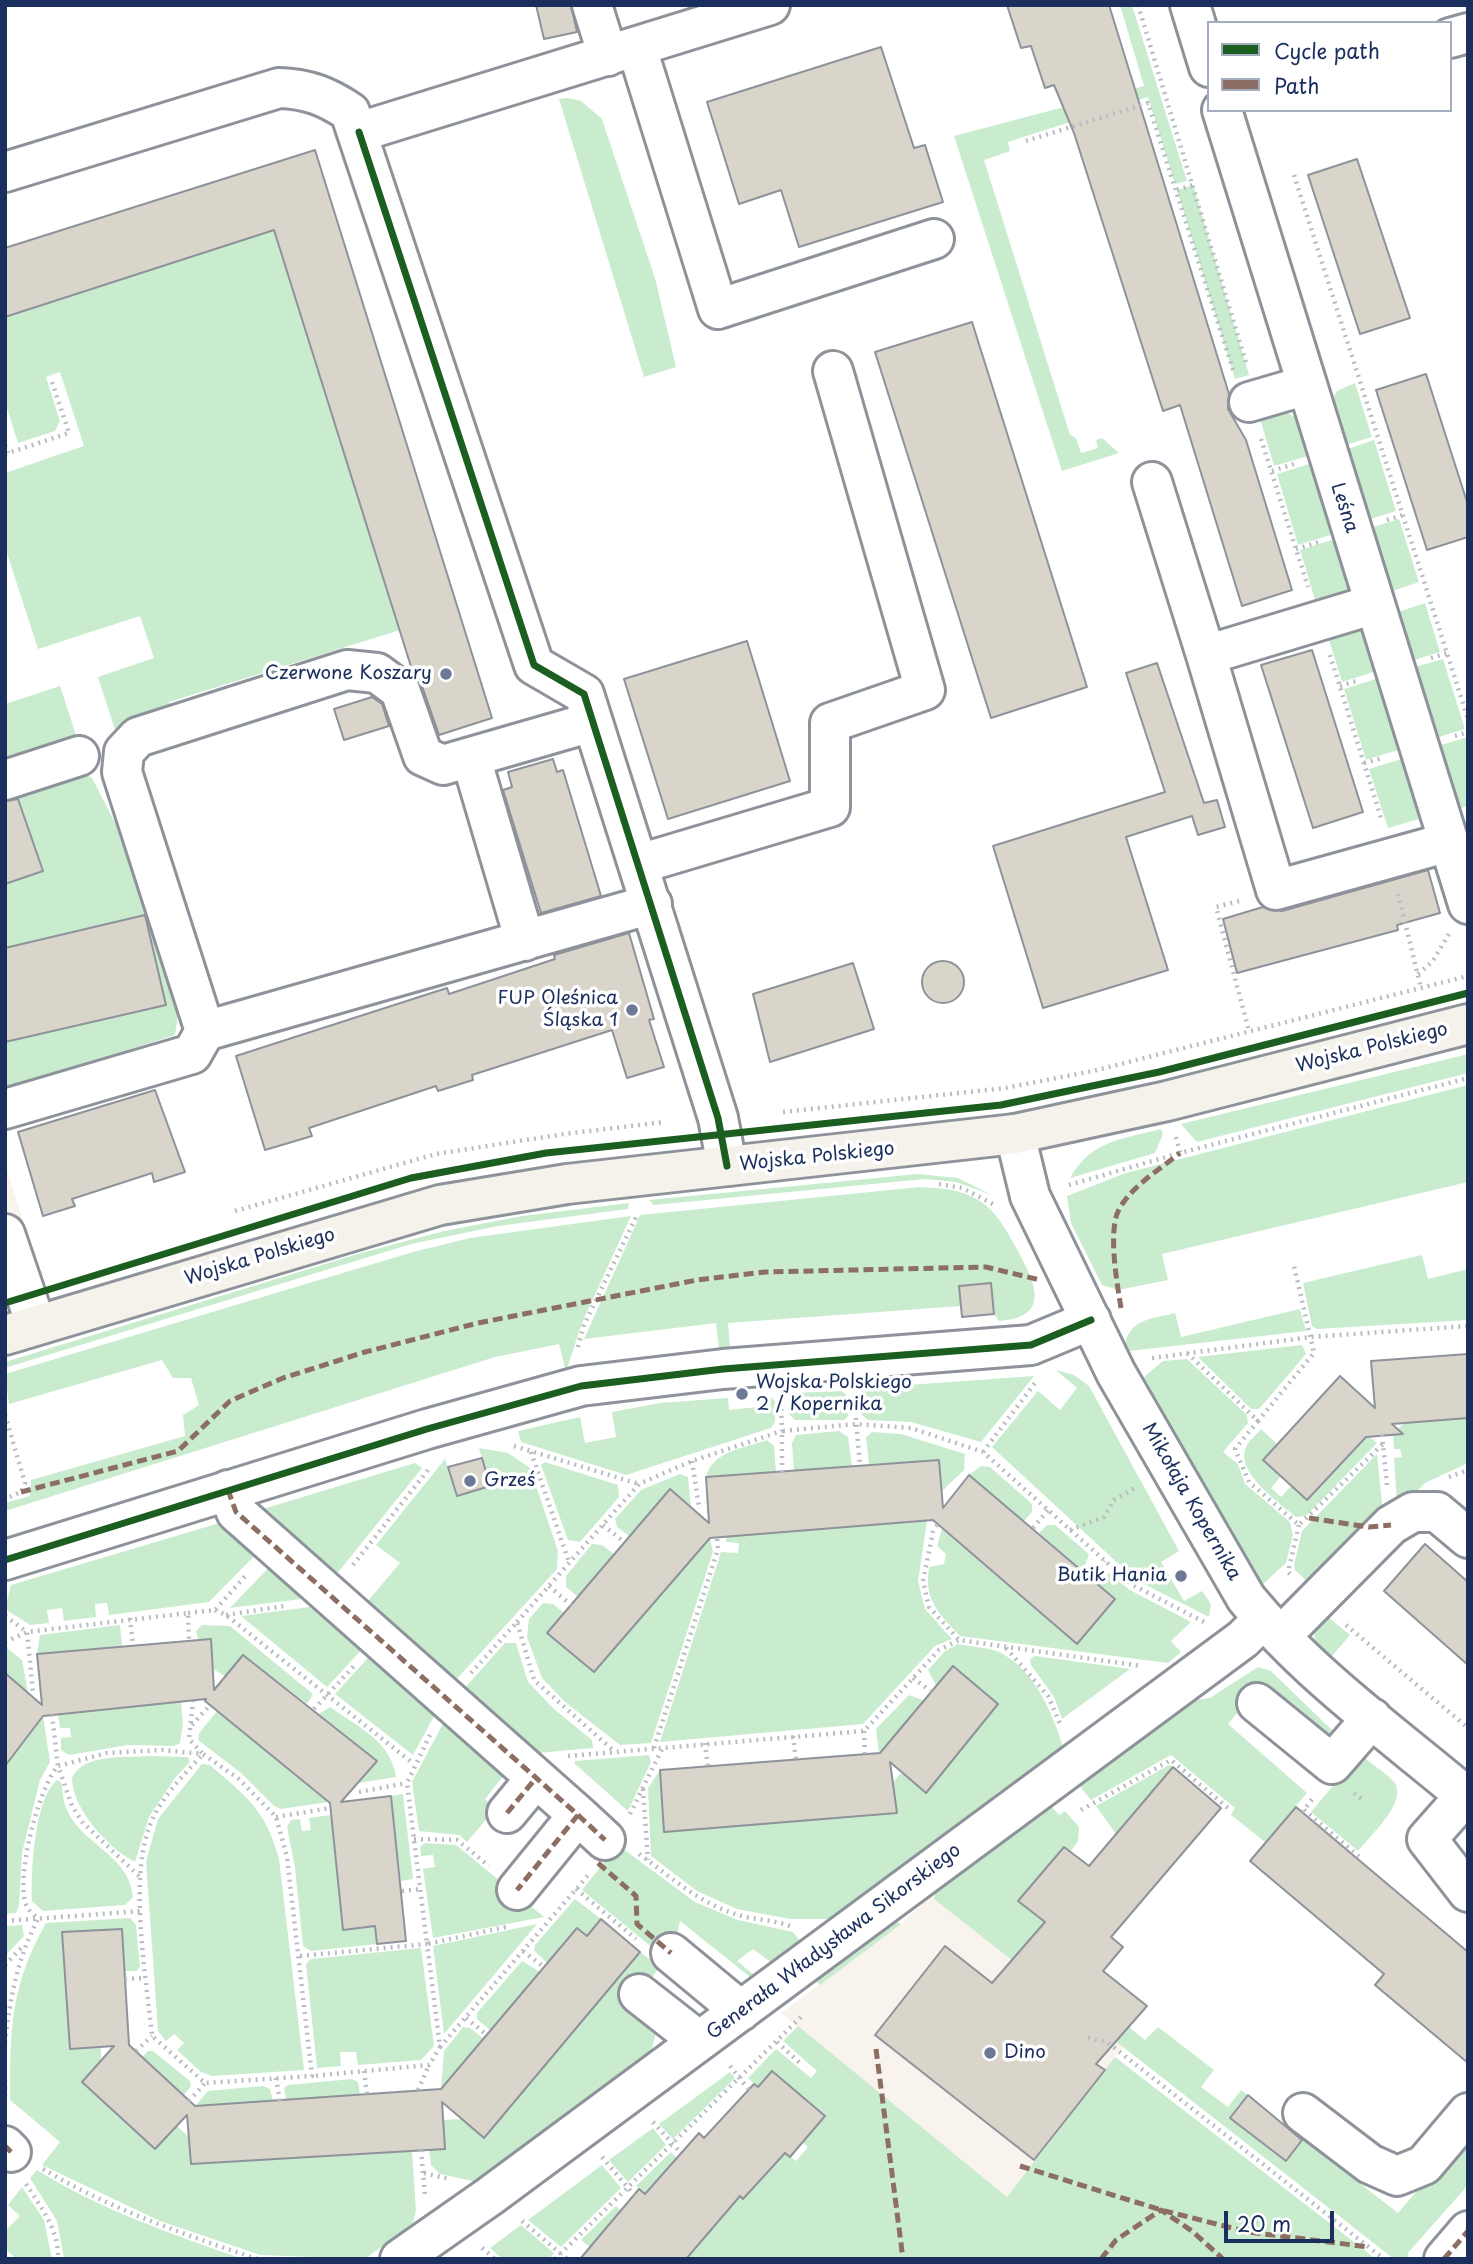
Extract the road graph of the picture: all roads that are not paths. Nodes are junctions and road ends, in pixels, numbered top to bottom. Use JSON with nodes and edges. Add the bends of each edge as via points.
{"nodes":[{"id":1,"x":592,"y":5,"type":"edge"},
{"id":2,"x":770,"y":5,"type":"edge"},
{"id":3,"x":1190,"y":5,"type":"edge"},
{"id":4,"x":622,"y":52,"type":"junction"},
{"id":5,"x":1207,"y":60,"type":"edge"},
{"id":6,"x":1223,"y":112,"type":"edge"},
{"id":7,"x":359,"y":132,"type":"junction"},
{"id":8,"x":5,"y":172,"type":"edge"},
{"id":9,"x":934,"y":239,"type":"dead end"},
{"id":10,"x":833,"y":371,"type":"dead end"},
{"id":11,"x":1307,"y":385,"type":"junction"},
{"id":12,"x":1249,"y":402,"type":"road end"},
{"id":13,"x":1152,"y":482,"type":"dead end"},
{"id":14,"x":1374,"y":604,"type":"junction"},
{"id":15,"x":1206,"y":655,"type":"junction"},
{"id":16,"x":592,"y":722,"type":"junction"},
{"id":17,"x":79,"y":756,"type":"dead end"},
{"id":18,"x":471,"y":758,"type":"junction"},
{"id":19,"x":5,"y":780,"type":"edge"},
{"id":20,"x":1449,"y":842,"type":"junction"},
{"id":21,"x":639,"y":864,"type":"junction"},
{"id":22,"x":652,"y":904,"type":"junction"},
{"id":23,"x":1468,"y":904,"type":"edge"},
{"id":24,"x":525,"y":941,"type":"junction"},
{"id":25,"x":1468,"y":1024,"type":"edge"},
{"id":26,"x":205,"y":1031,"type":"junction"},
{"id":27,"x":5,"y":1109,"type":"edge"},
{"id":28,"x":1015,"y":1135,"type":"junction"},
{"id":29,"x":727,"y":1166,"type":"junction"},
{"id":30,"x":5,"y":1234,"type":"edge"},
{"id":31,"x":1091,"y":1320,"type":"junction"},
{"id":32,"x":21,"y":1330,"type":"edge"},
{"id":33,"x":228,"y":1490,"type":"junction"},
{"id":34,"x":1468,"y":1538,"type":"edge"},
{"id":35,"x":5,"y":1560,"type":"edge"},
{"id":36,"x":1272,"y":1628,"type":"junction"},
{"id":37,"x":1257,"y":1703,"type":"dead end"},
{"id":38,"x":1372,"y":1718,"type":"junction"},
{"id":39,"x":526,"y":1769,"type":"junction"},
{"id":40,"x":1466,"y":1797,"type":"edge"},
{"id":41,"x":507,"y":1813,"type":"dead end"},
{"id":42,"x":1468,"y":1892,"type":"edge"},
{"id":43,"x":516,"y":1908,"type":"road end"},
{"id":44,"x":679,"y":1960,"type":"road end"},
{"id":45,"x":639,"y":1994,"type":"dead end"},
{"id":46,"x":741,"y":2011,"type":"junction"},
{"id":47,"x":712,"y":2050,"type":"junction"},
{"id":48,"x":1303,"y":2113,"type":"dead end"},
{"id":49,"x":1468,"y":2113,"type":"edge"},
{"id":50,"x":1468,"y":2231,"type":"edge"},
{"id":51,"x":400,"y":2259,"type":"edge"},
{"id":52,"x":1444,"y":2259,"type":"edge"}],
"edges":[{"from":1,"to":4,"type":"street"},
{"from":2,"to":4,"type":"street"},
{"from":3,"to":5,"type":"street"},
{"from":4,"to":7,"type":"street"},
{"from":4,"to":9,"type":"street","via":[[718,309]]},
{"from":6,"to":11,"type":"street","name":"Leśna"},
{"from":7,"to":8,"type":"street","via":[[350,112],[330,98],[307,89],[279,88]]},
{"from":7,"to":16,"type":"street","via":[[534,665],[584,694]]},
{"from":10,"to":21,"type":"street","via":[[925,690],[830,723],[831,807]]},
{"from":11,"to":12,"type":"street"},
{"from":11,"to":14,"type":"street","name":"Leśna"},
{"from":13,"to":15,"type":"street"},
{"from":14,"to":15,"type":"street"},
{"from":14,"to":20,"type":"street","name":"Leśna"},
{"from":15,"to":20,"type":"street","via":[[1276,890]]},
{"from":16,"to":18,"type":"street"},
{"from":16,"to":21,"type":"street"},
{"from":17,"to":19,"type":"street"},
{"from":18,"to":24,"type":"street"},
{"from":18,"to":26,"type":"street","via":[[443,765],[423,757],[400,690],[377,673],[347,670],[138,737],[124,752],[122,772]]},
{"from":20,"to":23,"type":"street","name":"Leśna"},
{"from":21,"to":22,"type":"street"},
{"from":22,"to":24,"type":"street"},
{"from":22,"to":29,"type":"street","via":[[718,1118]]},
{"from":24,"to":26,"type":"street"},
{"from":25,"to":28,"type":"main road","name":"Wojska Polskiego"},
{"from":26,"to":27,"type":"street","via":[[192,1054]]},
{"from":28,"to":29,"type":"main road","name":"Wojska Polskiego"},
{"from":28,"to":31,"type":"street","name":"Mikołaja Kopernika","via":[[1030,1196]]},
{"from":29,"to":32,"type":"main road","name":"Wojska Polskiego","via":[[567,1184],[440,1205]]},
{"from":30,"to":32,"type":"street"},
{"from":31,"to":33,"type":"street","via":[[1031,1345],[723,1369],[581,1386]]},
{"from":31,"to":36,"type":"street","name":"Mikołaja Kopernika","via":[[1246,1598]]},
{"from":33,"to":35,"type":"street"},
{"from":33,"to":39,"type":"street","via":[[236,1512]]},
{"from":34,"to":36,"type":"street","name":"Generała Władysława Sikorskiego","via":[[1437,1512],[1413,1513],[1391,1525],[1316,1600]]},
{"from":36,"to":38,"type":"street","name":"Mikołaja Kopernika"},
{"from":36,"to":46,"type":"street","name":"Generała Władysława Sikorskiego","via":[[1242,1639]]},
{"from":37,"to":38,"type":"street","via":[[1332,1764]]},
{"from":38,"to":40,"type":"street","name":"Mikołaja Kopernika"},
{"from":39,"to":41,"type":"street"},
{"from":39,"to":43,"type":"street","via":[[592,1827]]},
{"from":40,"to":42,"type":"street","via":[[1427,1839]]},
{"from":44,"to":46,"type":"street"},
{"from":45,"to":47,"type":"street"},
{"from":46,"to":47,"type":"street","name":"Generała Władysława Sikorskiego"},
{"from":47,"to":51,"type":"street","name":"Generała Władysława Sikorskiego"},
{"from":48,"to":49,"type":"street","via":[[1370,2164],[1397,2176],[1424,2165]]},
{"from":50,"to":52,"type":"street"}]}
